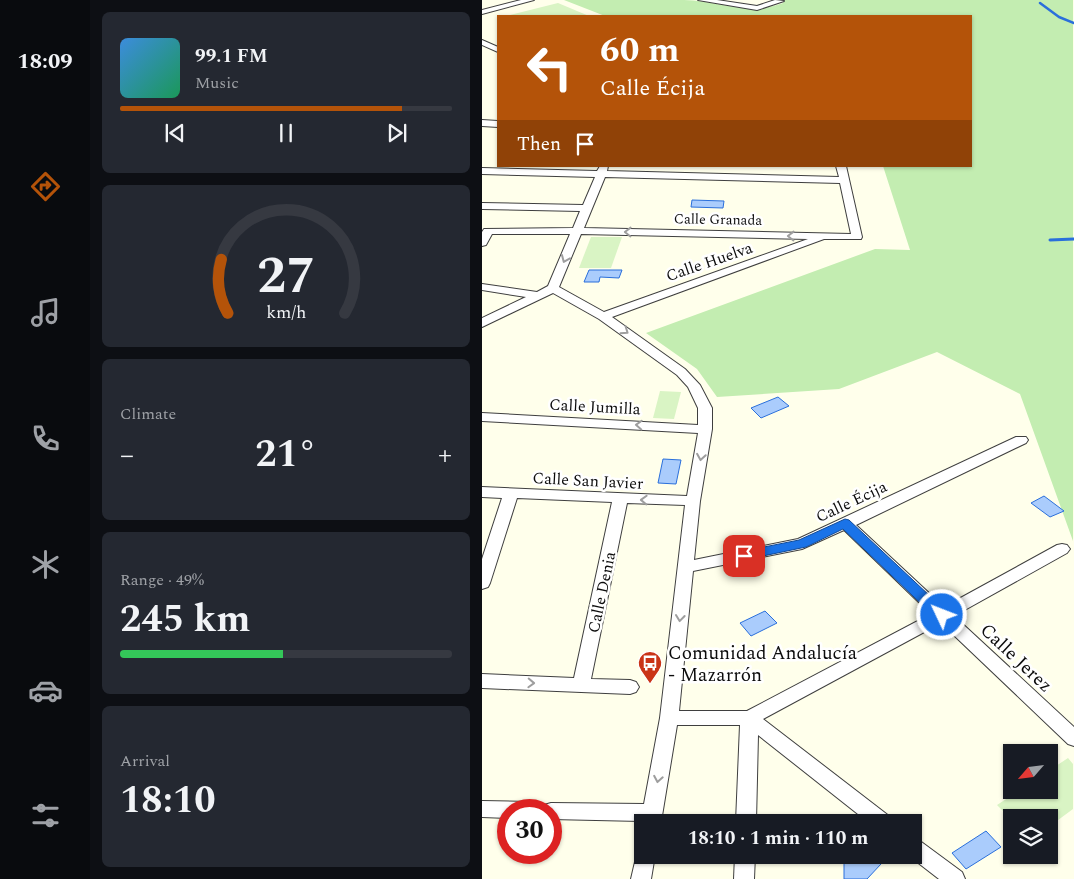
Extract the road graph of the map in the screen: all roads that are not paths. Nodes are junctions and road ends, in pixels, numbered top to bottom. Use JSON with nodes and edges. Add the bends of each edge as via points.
{"nodes":[{"id":1,"x":530,"y":0,"type":"edge"},
{"id":2,"x":702,"y":0,"type":"edge"},
{"id":3,"x":779,"y":0,"type":"edge"},
{"id":4,"x":482,"y":12,"type":"edge"},
{"id":5,"x":482,"y":42,"type":"edge"},
{"id":6,"x":497,"y":50,"type":"edge"},
{"id":7,"x":482,"y":123,"type":"edge"},
{"id":8,"x":497,"y":124,"type":"edge"},
{"id":9,"x":841,"y":167,"type":"edge"},
{"id":10,"x":603,"y":170,"type":"edge"},
{"id":11,"x":482,"y":171,"type":"edge"},
{"id":12,"x":844,"y":180,"type":"junction"},
{"id":13,"x":482,"y":206,"type":"edge"},
{"id":14,"x":587,"y":208,"type":"junction"},
{"id":15,"x":578,"y":231,"type":"junction"},
{"id":16,"x":827,"y":236,"type":"junction"},
{"id":17,"x":482,"y":243,"type":"edge"},
{"id":18,"x":482,"y":287,"type":"edge"},
{"id":19,"x":553,"y":288,"type":"junction"},
{"id":20,"x":537,"y":295,"type":"junction"},
{"id":21,"x":603,"y":316,"type":"junction"},
{"id":22,"x":482,"y":323,"type":"edge"},
{"id":23,"x":482,"y":417,"type":"edge"},
{"id":24,"x":705,"y":429,"type":"junction"},
{"id":25,"x":1021,"y":440,"type":"dead end"},
{"id":26,"x":482,"y":492,"type":"edge"},
{"id":27,"x":511,"y":493,"type":"junction"},
{"id":28,"x":620,"y":499,"type":"junction"},
{"id":29,"x":693,"y":502,"type":"junction"},
{"id":30,"x":845,"y":523,"type":"junction"},
{"id":31,"x":1062,"y":548,"type":"dead end"},
{"id":32,"x":687,"y":567,"type":"junction"},
{"id":33,"x":482,"y":583,"type":"edge"},
{"id":34,"x":942,"y":615,"type":"junction"},
{"id":35,"x":482,"y":681,"type":"edge"},
{"id":36,"x":581,"y":685,"type":"junction"},
{"id":37,"x":630,"y":687,"type":"dead end"},
{"id":38,"x":668,"y":718,"type":"junction"},
{"id":39,"x":749,"y":718,"type":"junction"},
{"id":40,"x":1074,"y":740,"type":"edge"},
{"id":41,"x":482,"y":809,"type":"edge"},
{"id":42,"x":497,"y":809,"type":"edge"},
{"id":43,"x":562,"y":812,"type":"edge"},
{"id":44,"x":653,"y":814,"type":"edge"},
{"id":45,"x":746,"y":814,"type":"edge"},
{"id":46,"x":872,"y":814,"type":"edge"},
{"id":47,"x":634,"y":817,"type":"edge"},
{"id":48,"x":922,"y":854,"type":"edge"},
{"id":49,"x":644,"y":864,"type":"edge"},
{"id":50,"x":745,"y":864,"type":"edge"},
{"id":51,"x":641,"y":879,"type":"edge"},
{"id":52,"x":744,"y":879,"type":"edge"},
{"id":53,"x":955,"y":879,"type":"edge"}],
"edges":[{"from":1,"to":4,"type":"street"},
{"from":2,"to":3,"type":"street","via":[[757,8]]},
{"from":5,"to":6,"type":"street"},
{"from":7,"to":8,"type":"street"},
{"from":9,"to":12,"type":"street"},
{"from":10,"to":11,"type":"street"},
{"from":10,"to":12,"type":"street"},
{"from":10,"to":14,"type":"street"},
{"from":12,"to":16,"type":"street","name":"Calle Granada","via":[[857,236]]},
{"from":13,"to":14,"type":"street"},
{"from":14,"to":15,"type":"street"},
{"from":16,"to":15,"type":"street","name":"Calle Granada","one_way":true},
{"from":15,"to":17,"type":"street","name":"Calle Granada","via":[[488,231]]},
{"from":15,"to":19,"type":"street","one_way":true},
{"from":16,"to":21,"type":"street","name":"Calle Huelva"},
{"from":18,"to":20,"type":"street"},
{"from":19,"to":20,"type":"street"},
{"from":19,"to":21,"type":"street"},
{"from":20,"to":22,"type":"street"},
{"from":21,"to":24,"type":"street","one_way":true,"via":[[681,372],[694,385],[706,408]]},
{"from":24,"to":23,"type":"street","name":"Calle Jumilla","one_way":true},
{"from":24,"to":29,"type":"street","one_way":true},
{"from":25,"to":30,"type":"street","name":"Calle Écija"},
{"from":26,"to":27,"type":"street","name":"Calle San Javier"},
{"from":27,"to":28,"type":"street","name":"Calle San Javier"},
{"from":27,"to":33,"type":"street"},
{"from":29,"to":28,"type":"street","name":"Calle San Javier","one_way":true},
{"from":28,"to":36,"type":"street","name":"Calle Denia"},
{"from":29,"to":32,"type":"street"},
{"from":30,"to":32,"type":"street","name":"Calle Écija","via":[[802,544]]},
{"from":30,"to":34,"type":"street","name":"Calle Jerez"},
{"from":31,"to":34,"type":"street"},
{"from":32,"to":38,"type":"street","one_way":true},
{"from":34,"to":39,"type":"street"},
{"from":34,"to":40,"type":"street","name":"Calle Jerez"},
{"from":35,"to":36,"type":"street","one_way":true},
{"from":36,"to":37,"type":"street"},
{"from":38,"to":39,"type":"street"},
{"from":38,"to":44,"type":"street","one_way":true},
{"from":39,"to":45,"type":"street"},
{"from":39,"to":46,"type":"street"},
{"from":41,"to":42,"type":"street"},
{"from":43,"to":47,"type":"street"},
{"from":48,"to":53,"type":"street"},
{"from":49,"to":51,"type":"street"},
{"from":50,"to":52,"type":"street"}]}
